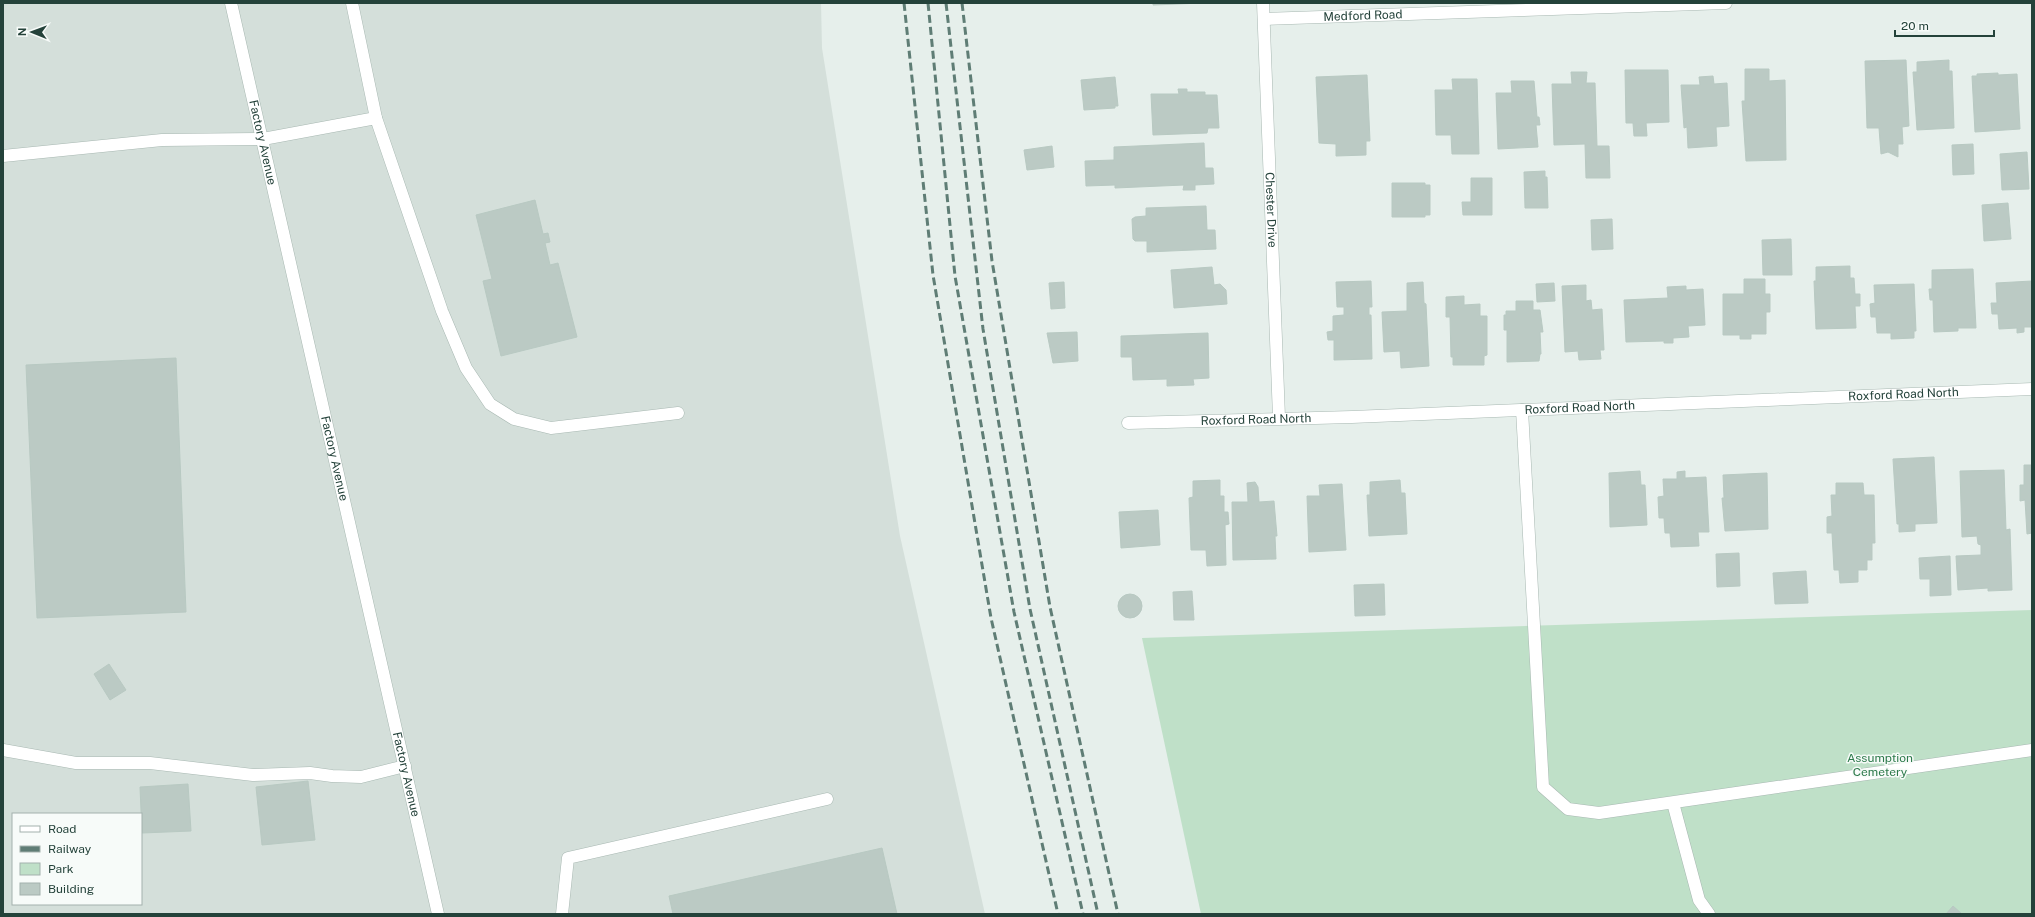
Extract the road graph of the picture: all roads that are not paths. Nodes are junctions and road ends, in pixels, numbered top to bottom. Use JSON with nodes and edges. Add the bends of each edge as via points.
{"nodes":[{"id":1,"x":231,"y":3,"type":"edge"},
{"id":2,"x":352,"y":3,"type":"edge"},
{"id":3,"x":1263,"y":3,"type":"edge"},
{"id":4,"x":1726,"y":3,"type":"edge"},
{"id":5,"x":1264,"y":19,"type":"junction"},
{"id":6,"x":376,"y":118,"type":"junction"},
{"id":7,"x":263,"y":140,"type":"junction"},
{"id":8,"x":3,"y":156,"type":"edge"},
{"id":9,"x":2032,"y":389,"type":"edge"},
{"id":10,"x":1522,"y":410,"type":"junction"},
{"id":11,"x":678,"y":413,"type":"dead end"},
{"id":12,"x":1279,"y":417,"type":"junction"},
{"id":13,"x":1128,"y":423,"type":"dead end"},
{"id":14,"x":3,"y":750,"type":"edge"},
{"id":15,"x":2032,"y":750,"type":"edge"},
{"id":16,"x":405,"y":766,"type":"junction"},
{"id":17,"x":827,"y":799,"type":"dead end"},
{"id":18,"x":1672,"y":803,"type":"junction"},
{"id":19,"x":438,"y":914,"type":"edge"},
{"id":20,"x":562,"y":914,"type":"edge"},
{"id":21,"x":1710,"y":914,"type":"edge"}],
"edges":[{"from":1,"to":7,"type":"street","name":"Factory Avenue"},
{"from":2,"to":6,"type":"street"},
{"from":3,"to":5,"type":"street","name":"Chester Drive"},
{"from":4,"to":5,"type":"street","name":"Medford Road"},
{"from":5,"to":12,"type":"street","name":"Chester Drive"},
{"from":6,"to":7,"type":"street"},
{"from":6,"to":11,"type":"street","via":[[442,311],[466,368],[490,404],[514,419],[551,428]]},
{"from":7,"to":8,"type":"street","via":[[162,140]]},
{"from":7,"to":16,"type":"street","name":"Factory Avenue"},
{"from":9,"to":10,"type":"street","name":"Roxford Road North"},
{"from":10,"to":12,"type":"street","name":"Roxford Road North","via":[[1352,417]]},
{"from":10,"to":18,"type":"street","via":[[1543,787],[1568,809],[1599,813]]},
{"from":12,"to":13,"type":"street","name":"Roxford Road North"},
{"from":14,"to":16,"type":"street","via":[[76,763],[150,763],[253,775],[310,773],[361,777]]},
{"from":15,"to":18,"type":"street"},
{"from":16,"to":19,"type":"street","name":"Factory Avenue"},
{"from":17,"to":20,"type":"street","via":[[568,858]]},
{"from":18,"to":21,"type":"street","via":[[1699,900]]}]}
